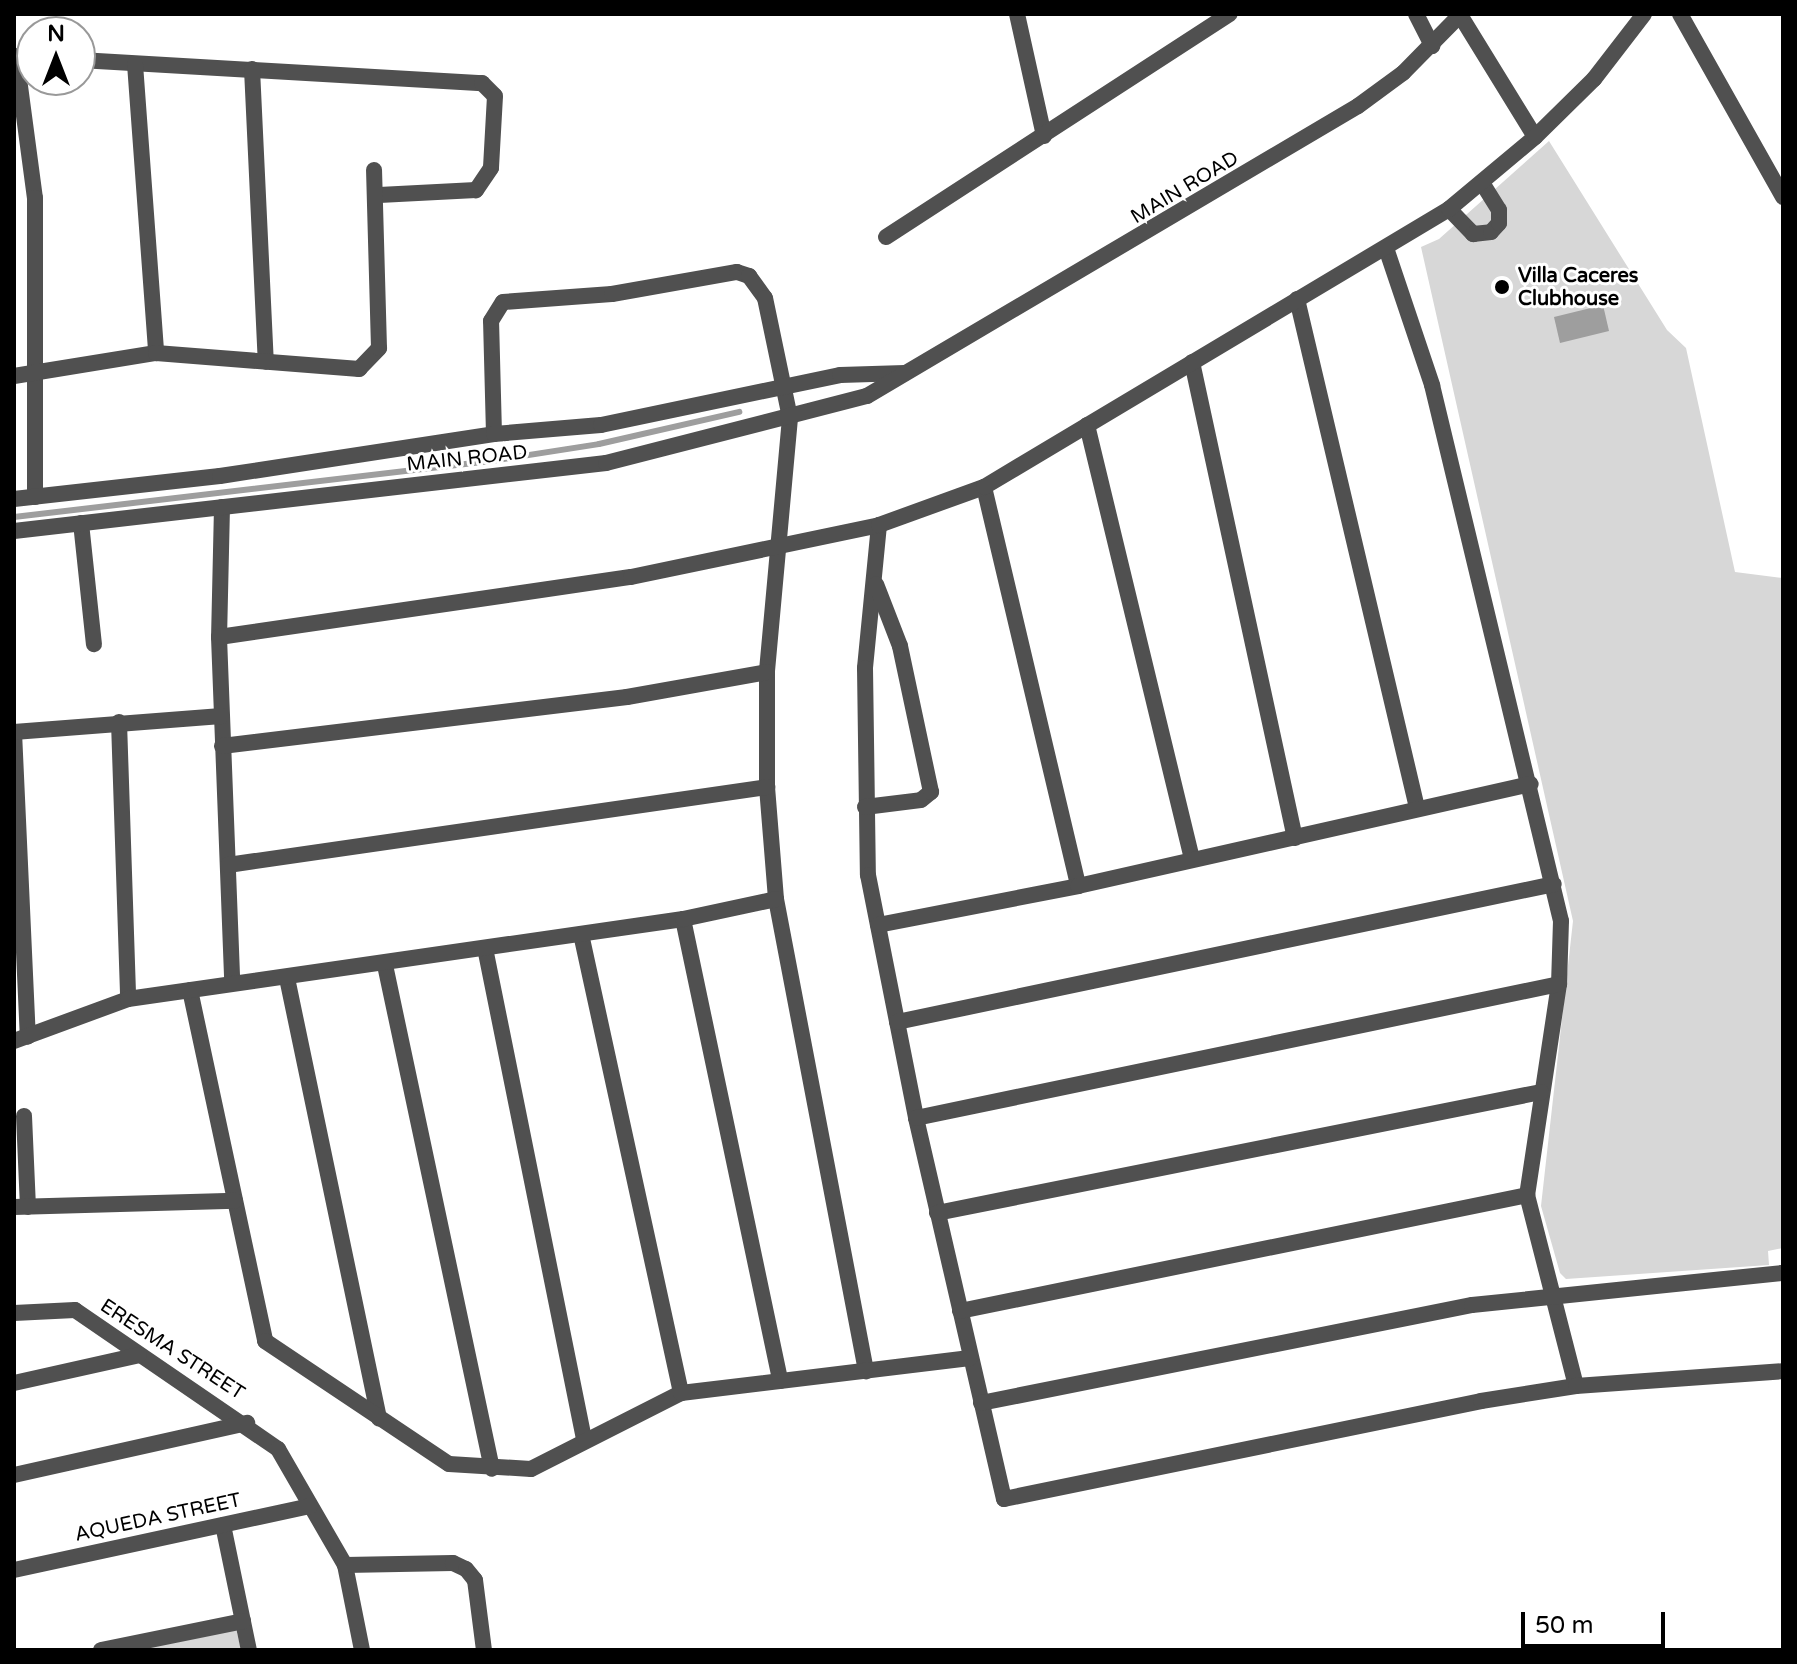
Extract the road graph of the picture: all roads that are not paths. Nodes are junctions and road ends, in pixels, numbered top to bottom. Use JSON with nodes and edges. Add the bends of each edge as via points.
{"nodes":[{"id":1,"x":1017,"y":14,"type":"edge"},
{"id":2,"x":1230,"y":14,"type":"edge"},
{"id":3,"x":1416,"y":14,"type":"edge"},
{"id":4,"x":1644,"y":14,"type":"edge"},
{"id":5,"x":1680,"y":14,"type":"edge"},
{"id":6,"x":1460,"y":15,"type":"edge"},
{"id":7,"x":1432,"y":46,"type":"junction"},
{"id":8,"x":96,"y":61,"type":"edge"},
{"id":9,"x":135,"y":64,"type":"junction"},
{"id":10,"x":252,"y":69,"type":"junction"},
{"id":11,"x":25,"y":96,"type":"edge"},
{"id":12,"x":1044,"y":136,"type":"junction"},
{"id":13,"x":1535,"y":137,"type":"junction"},
{"id":14,"x":374,"y":170,"type":"dead end"},
{"id":15,"x":1482,"y":183,"type":"junction"},
{"id":16,"x":379,"y":195,"type":"junction"},
{"id":17,"x":1783,"y":197,"type":"edge"},
{"id":18,"x":1449,"y":209,"type":"junction"},
{"id":19,"x":886,"y":237,"type":"dead end"},
{"id":20,"x":1386,"y":248,"type":"junction"},
{"id":21,"x":1297,"y":299,"type":"junction"},
{"id":22,"x":156,"y":353,"type":"junction"},
{"id":23,"x":266,"y":362,"type":"junction"},
{"id":24,"x":1192,"y":362,"type":"junction"},
{"id":25,"x":38,"y":373,"type":"junction"},
{"id":26,"x":911,"y":373,"type":"junction"},
{"id":27,"x":14,"y":376,"type":"edge"},
{"id":28,"x":783,"y":386,"type":"junction"},
{"id":29,"x":790,"y":418,"type":"junction"},
{"id":30,"x":1087,"y":425,"type":"junction"},
{"id":31,"x":494,"y":434,"type":"junction"},
{"id":32,"x":984,"y":487,"type":"junction"},
{"id":33,"x":35,"y":497,"type":"junction"},
{"id":34,"x":14,"y":499,"type":"edge"},
{"id":35,"x":222,"y":507,"type":"junction"},
{"id":36,"x":81,"y":523,"type":"junction"},
{"id":37,"x":879,"y":525,"type":"junction"},
{"id":38,"x":14,"y":531,"type":"edge"},
{"id":39,"x":779,"y":547,"type":"junction"},
{"id":40,"x":874,"y":580,"type":"junction"},
{"id":41,"x":219,"y":637,"type":"junction"},
{"id":42,"x":94,"y":644,"type":"dead end"},
{"id":43,"x":767,"y":672,"type":"junction"},
{"id":44,"x":221,"y":716,"type":"junction"},
{"id":45,"x":119,"y":722,"type":"junction"},
{"id":46,"x":14,"y":732,"type":"edge"},
{"id":47,"x":222,"y":746,"type":"junction"},
{"id":48,"x":1531,"y":784,"type":"junction"},
{"id":49,"x":767,"y":787,"type":"junction"},
{"id":50,"x":865,"y":807,"type":"junction"},
{"id":51,"x":1417,"y":808,"type":"junction"},
{"id":52,"x":18,"y":831,"type":"edge"},
{"id":53,"x":1295,"y":838,"type":"junction"},
{"id":54,"x":1192,"y":859,"type":"junction"},
{"id":55,"x":228,"y":865,"type":"junction"},
{"id":56,"x":1554,"y":884,"type":"junction"},
{"id":57,"x":1078,"y":886,"type":"junction"},
{"id":58,"x":776,"y":899,"type":"junction"},
{"id":59,"x":683,"y":919,"type":"junction"},
{"id":60,"x":878,"y":925,"type":"junction"},
{"id":61,"x":19,"y":930,"type":"edge"},
{"id":62,"x":581,"y":934,"type":"junction"},
{"id":63,"x":485,"y":948,"type":"junction"},
{"id":64,"x":385,"y":965,"type":"junction"},
{"id":65,"x":287,"y":978,"type":"junction"},
{"id":66,"x":232,"y":983,"type":"junction"},
{"id":67,"x":1559,"y":984,"type":"junction"},
{"id":68,"x":190,"y":990,"type":"junction"},
{"id":69,"x":128,"y":999,"type":"junction"},
{"id":70,"x":897,"y":1022,"type":"junction"},
{"id":71,"x":21,"y":1039,"type":"edge"},
{"id":72,"x":1541,"y":1092,"type":"junction"},
{"id":73,"x":24,"y":1116,"type":"dead end"},
{"id":74,"x":916,"y":1118,"type":"junction"},
{"id":75,"x":1527,"y":1195,"type":"junction"},
{"id":76,"x":235,"y":1201,"type":"junction"},
{"id":77,"x":21,"y":1207,"type":"edge"},
{"id":78,"x":937,"y":1213,"type":"junction"},
{"id":79,"x":1783,"y":1273,"type":"edge"},
{"id":80,"x":1555,"y":1297,"type":"junction"},
{"id":81,"x":960,"y":1311,"type":"junction"},
{"id":82,"x":14,"y":1313,"type":"edge"},
{"id":83,"x":139,"y":1355,"type":"junction"},
{"id":84,"x":970,"y":1358,"type":"junction"},
{"id":85,"x":866,"y":1371,"type":"junction"},
{"id":86,"x":1783,"y":1371,"type":"edge"},
{"id":87,"x":780,"y":1381,"type":"junction"},
{"id":88,"x":14,"y":1383,"type":"edge"},
{"id":89,"x":1576,"y":1386,"type":"junction"},
{"id":90,"x":681,"y":1393,"type":"junction"},
{"id":91,"x":981,"y":1403,"type":"junction"},
{"id":92,"x":379,"y":1419,"type":"junction"},
{"id":93,"x":247,"y":1423,"type":"junction"},
{"id":94,"x":584,"y":1439,"type":"junction"},
{"id":95,"x":492,"y":1469,"type":"junction"},
{"id":96,"x":14,"y":1475,"type":"edge"},
{"id":97,"x":310,"y":1506,"type":"junction"},
{"id":98,"x":223,"y":1525,"type":"junction"},
{"id":99,"x":345,"y":1565,"type":"junction"},
{"id":100,"x":14,"y":1570,"type":"edge"},
{"id":101,"x":243,"y":1621,"type":"junction"},
{"id":102,"x":101,"y":1650,"type":"edge"},
{"id":103,"x":249,"y":1650,"type":"edge"},
{"id":104,"x":362,"y":1650,"type":"edge"},
{"id":105,"x":484,"y":1650,"type":"edge"}],
"edges":[{"from":1,"to":12,"type":"street"},
{"from":2,"to":12,"type":"street"},
{"from":3,"to":7,"type":"street"},
{"from":4,"to":13,"type":"street","via":[[1594,79]]},
{"from":5,"to":17,"type":"street"},
{"from":6,"to":7,"type":"street","name":"MAIN ROAD"},
{"from":6,"to":13,"type":"street"},
{"from":7,"to":26,"type":"street","name":"MAIN ROAD","via":[[1403,73],[1274,158]]},
{"from":8,"to":9,"type":"street"},
{"from":9,"to":10,"type":"street"},
{"from":9,"to":22,"type":"street"},
{"from":10,"to":16,"type":"street","via":[[482,83],[495,96],[491,168],[476,190]]},
{"from":10,"to":23,"type":"street"},
{"from":11,"to":25,"type":"street","via":[[35,198]]},
{"from":12,"to":19,"type":"street"},
{"from":13,"to":15,"type":"street"},
{"from":14,"to":16,"type":"street"},
{"from":15,"to":18,"type":"street"},
{"from":15,"to":18,"type":"street","via":[[1499,210],[1499,223],[1491,232],[1473,234]]},
{"from":16,"to":23,"type":"street","via":[[379,348],[359,369],[345,371]]},
{"from":18,"to":20,"type":"street"},
{"from":20,"to":21,"type":"street"},
{"from":20,"to":48,"type":"street","via":[[1432,385]]},
{"from":21,"to":24,"type":"street"},
{"from":21,"to":51,"type":"street"},
{"from":22,"to":23,"type":"street"},
{"from":22,"to":25,"type":"street"},
{"from":24,"to":30,"type":"street"},
{"from":24,"to":53,"type":"street"},
{"from":25,"to":27,"type":"street"},
{"from":25,"to":33,"type":"street"},
{"from":26,"to":28,"type":"street","name":"MAIN ROAD","via":[[840,375]]},
{"from":26,"to":29,"type":"street","name":"MAIN ROAD","via":[[867,396]]},
{"from":28,"to":29,"type":"street"},
{"from":28,"to":31,"type":"street","name":"MAIN ROAD","via":[[601,425]]},
{"from":28,"to":31,"type":"street","via":[[765,298],[749,276],[737,272],[612,294],[522,298],[503,302],[491,321]]},
{"from":29,"to":35,"type":"street","name":"MAIN ROAD","via":[[606,463]]},
{"from":29,"to":39,"type":"street"},
{"from":30,"to":32,"type":"street"},
{"from":30,"to":54,"type":"street"},
{"from":31,"to":33,"type":"street","name":"MAIN ROAD","via":[[220,476]]},
{"from":32,"to":37,"type":"street"},
{"from":32,"to":57,"type":"street"},
{"from":33,"to":34,"type":"street","name":"MAIN ROAD"},
{"from":35,"to":36,"type":"street","name":"MAIN ROAD"},
{"from":35,"to":41,"type":"street"},
{"from":36,"to":38,"type":"street","name":"MAIN ROAD"},
{"from":36,"to":42,"type":"street"},
{"from":37,"to":39,"type":"street"},
{"from":37,"to":40,"type":"street"},
{"from":39,"to":41,"type":"street","via":[[631,577]]},
{"from":39,"to":43,"type":"street"},
{"from":40,"to":50,"type":"street","via":[[865,668]]},
{"from":40,"to":50,"type":"street","via":[[900,646],[931,792],[921,800]]},
{"from":41,"to":44,"type":"street"},
{"from":43,"to":47,"type":"street","via":[[627,697]]},
{"from":43,"to":49,"type":"street"},
{"from":44,"to":45,"type":"street"},
{"from":44,"to":47,"type":"street"},
{"from":45,"to":46,"type":"street"},
{"from":45,"to":69,"type":"street"},
{"from":46,"to":52,"type":"street"},
{"from":47,"to":55,"type":"street"},
{"from":48,"to":51,"type":"street"},
{"from":48,"to":56,"type":"street"},
{"from":49,"to":55,"type":"street"},
{"from":49,"to":58,"type":"street"},
{"from":50,"to":60,"type":"street","via":[[868,875]]},
{"from":51,"to":53,"type":"street"},
{"from":52,"to":61,"type":"street"},
{"from":53,"to":54,"type":"street"},
{"from":54,"to":57,"type":"street"},
{"from":55,"to":66,"type":"street"},
{"from":56,"to":67,"type":"street","via":[[1561,921]]},
{"from":56,"to":70,"type":"street"},
{"from":57,"to":60,"type":"street"},
{"from":58,"to":59,"type":"street"},
{"from":58,"to":85,"type":"street"},
{"from":59,"to":62,"type":"street"},
{"from":59,"to":87,"type":"street"},
{"from":60,"to":70,"type":"street"},
{"from":61,"to":71,"type":"street"},
{"from":62,"to":63,"type":"street"},
{"from":62,"to":90,"type":"street"},
{"from":63,"to":64,"type":"street"},
{"from":63,"to":94,"type":"street"},
{"from":64,"to":65,"type":"street"},
{"from":64,"to":95,"type":"street"},
{"from":65,"to":66,"type":"street"},
{"from":65,"to":92,"type":"street"},
{"from":66,"to":68,"type":"street"},
{"from":67,"to":72,"type":"street"},
{"from":67,"to":74,"type":"street"},
{"from":68,"to":69,"type":"street"},
{"from":68,"to":76,"type":"street"},
{"from":69,"to":71,"type":"street"},
{"from":70,"to":74,"type":"street"},
{"from":72,"to":75,"type":"street"},
{"from":72,"to":78,"type":"street"},
{"from":73,"to":77,"type":"street"},
{"from":74,"to":78,"type":"street"},
{"from":75,"to":80,"type":"street"},
{"from":75,"to":81,"type":"street"},
{"from":76,"to":77,"type":"street"},
{"from":76,"to":92,"type":"street","via":[[265,1341]]},
{"from":78,"to":81,"type":"street"},
{"from":79,"to":80,"type":"street"},
{"from":80,"to":89,"type":"street"},
{"from":80,"to":91,"type":"street","via":[[1472,1305]]},
{"from":81,"to":84,"type":"street"},
{"from":82,"to":83,"type":"street","name":"ERESMA STREET","via":[[75,1310]]},
{"from":83,"to":88,"type":"street"},
{"from":83,"to":93,"type":"street","name":"ERESMA STREET"},
{"from":84,"to":85,"type":"street"},
{"from":84,"to":91,"type":"street"},
{"from":85,"to":87,"type":"street"},
{"from":86,"to":89,"type":"street"},
{"from":87,"to":90,"type":"street"},
{"from":89,"to":91,"type":"street","via":[[1004,1499]]},
{"from":90,"to":94,"type":"street"},
{"from":92,"to":95,"type":"street","via":[[449,1464]]},
{"from":93,"to":96,"type":"street"},
{"from":93,"to":97,"type":"street","name":"ERESMA STREET","via":[[278,1449]]},
{"from":94,"to":95,"type":"street","via":[[531,1469]]},
{"from":97,"to":98,"type":"street","name":"AQUEDA STREET"},
{"from":97,"to":99,"type":"street","name":"ERESMA STREET"},
{"from":98,"to":100,"type":"street","name":"AQUEDA STREET"},
{"from":98,"to":101,"type":"street"},
{"from":99,"to":104,"type":"street","name":"ERESMA STREET"},
{"from":99,"to":105,"type":"street","via":[[453,1563],[466,1569],[475,1580]]},
{"from":101,"to":102,"type":"street"},
{"from":101,"to":103,"type":"street"}]}
